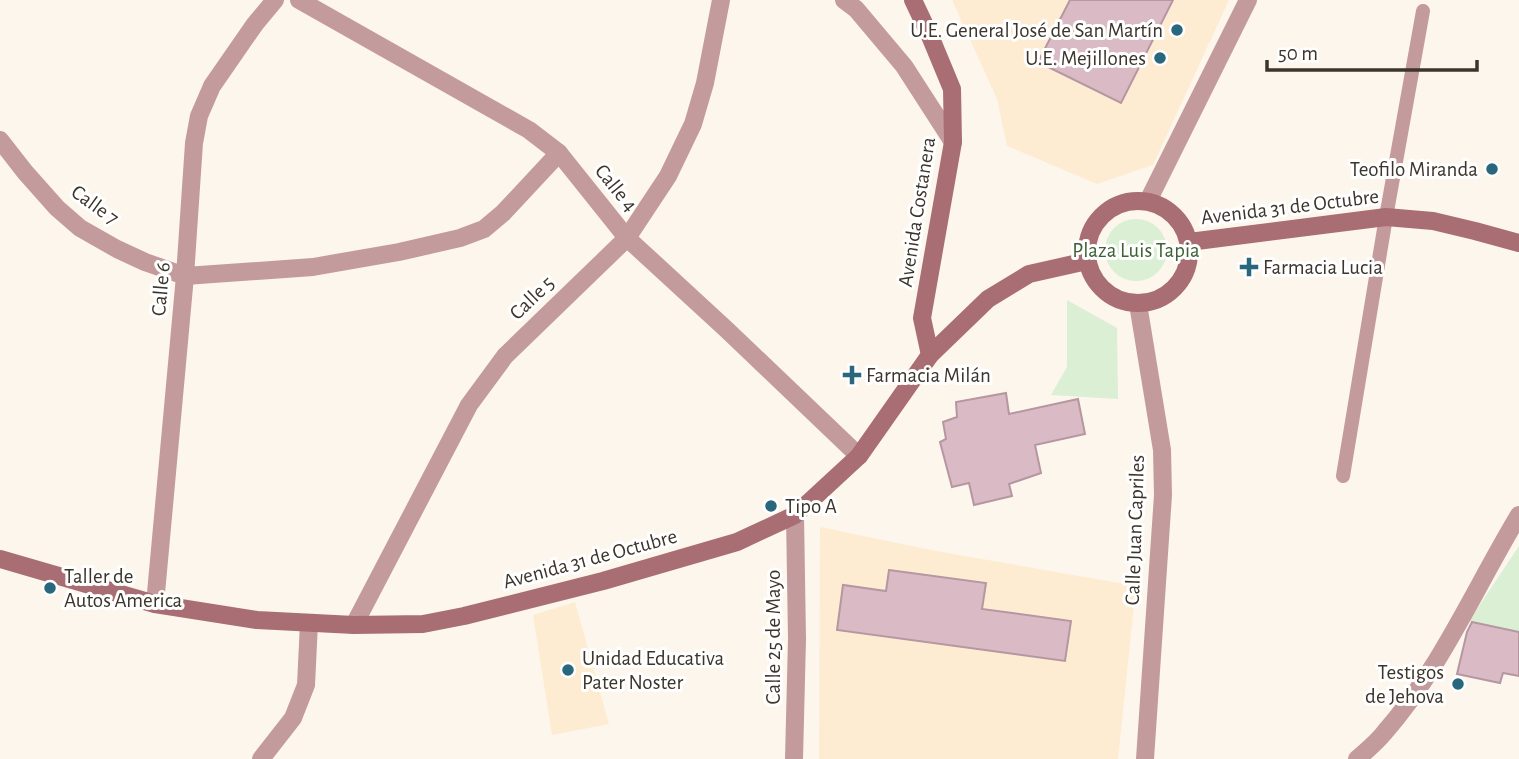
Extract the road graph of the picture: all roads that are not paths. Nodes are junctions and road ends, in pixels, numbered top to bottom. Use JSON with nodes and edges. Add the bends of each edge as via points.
{"nodes":[{"id":1,"x":275,"y":0,"type":"edge"},
{"id":2,"x":299,"y":0,"type":"edge"},
{"id":3,"x":721,"y":0,"type":"edge"},
{"id":4,"x":844,"y":0,"type":"edge"},
{"id":5,"x":913,"y":0,"type":"edge"},
{"id":6,"x":1248,"y":0,"type":"edge"},
{"id":7,"x":1423,"y":11,"type":"dead end"},
{"id":8,"x":0,"y":140,"type":"edge"},
{"id":9,"x":953,"y":142,"type":"junction"},
{"id":10,"x":559,"y":153,"type":"junction"},
{"id":11,"x":1148,"y":201,"type":"junction"},
{"id":12,"x":1386,"y":217,"type":"junction"},
{"id":13,"x":627,"y":239,"type":"junction"},
{"id":14,"x":1189,"y":242,"type":"junction"},
{"id":15,"x":1519,"y":243,"type":"edge"},
{"id":16,"x":1087,"y":261,"type":"junction"},
{"id":17,"x":185,"y":276,"type":"junction"},
{"id":18,"x":1138,"y":304,"type":"junction"},
{"id":19,"x":930,"y":355,"type":"junction"},
{"id":20,"x":859,"y":456,"type":"junction"},
{"id":21,"x":1343,"y":476,"type":"dead end"},
{"id":22,"x":1519,"y":514,"type":"edge"},
{"id":23,"x":795,"y":515,"type":"junction"},
{"id":24,"x":0,"y":559,"type":"edge"},
{"id":25,"x":155,"y":604,"type":"junction"},
{"id":26,"x":309,"y":623,"type":"junction"},
{"id":27,"x":354,"y":625,"type":"junction"},
{"id":28,"x":261,"y":759,"type":"edge"},
{"id":29,"x":794,"y":759,"type":"edge"},
{"id":30,"x":1145,"y":759,"type":"edge"},
{"id":31,"x":1357,"y":759,"type":"edge"}],
"edges":[{"from":1,"to":17,"type":"street","name":"Calle 6","via":[[212,86],[200,116]]},
{"from":2,"to":10,"type":"street","name":"Calle 4","via":[[529,130]]},
{"from":3,"to":13,"type":"street","name":"Calle 5","via":[[692,124],[668,176]]},
{"from":4,"to":9,"type":"street","via":[[904,66]]},
{"from":5,"to":9,"type":"main road","name":"Avenida Costanera","via":[[952,89]]},
{"from":6,"to":11,"type":"street"},
{"from":7,"to":12,"type":"lane"},
{"from":8,"to":17,"type":"street","name":"Calle 7","via":[[80,228],[145,262]]},
{"from":9,"to":19,"type":"main road","name":"Avenida Costanera","via":[[922,318]]},
{"from":10,"to":13,"type":"street","name":"Calle 4"},
{"from":10,"to":17,"type":"street","via":[[503,213],[484,229],[460,239],[313,267]]},
{"from":11,"to":14,"type":"main road","name":"Avenida 31 de Octubre","via":[[1167,208],[1182,223]]},
{"from":11,"to":16,"type":"main road","via":[[1128,201],[1109,209],[1095,223],[1087,241]]},
{"from":12,"to":14,"type":"main road","name":"Avenida 31 de Octubre"},
{"from":12,"to":15,"type":"main road","name":"Avenida 31 de Octubre","via":[[1433,221]]},
{"from":12,"to":21,"type":"lane"},
{"from":13,"to":20,"type":"street","name":"Calle 4"},
{"from":13,"to":27,"type":"street","name":"Calle 5","via":[[505,356],[469,404]]},
{"from":14,"to":18,"type":"main road","name":"Avenida 31 de Octubre","via":[[1189,260],[1172,291],[1156,301]]},
{"from":16,"to":18,"type":"main road","via":[[1105,292]]},
{"from":16,"to":19,"type":"main road","name":"Avenida 31 de Octubre","via":[[1029,274],[988,299]]},
{"from":17,"to":25,"type":"street","name":"Calle 6"},
{"from":18,"to":30,"type":"street","name":"Calle Juan Capriles","via":[[1162,450],[1163,495]]},
{"from":19,"to":20,"type":"main road","name":"Avenida 31 de Octubre"},
{"from":20,"to":23,"type":"main road","name":"Avenida 31 de Octubre"},
{"from":22,"to":31,"type":"street","via":[[1417,693]]},
{"from":23,"to":27,"type":"main road","name":"Avenida 31 de Octubre","via":[[737,542],[464,616],[423,624]]},
{"from":23,"to":29,"type":"street","name":"Calle 25 de Mayo"},
{"from":24,"to":25,"type":"main road","name":"Avenida 31 de Octubre"},
{"from":25,"to":26,"type":"main road","name":"Avenida 31 de Octubre"},
{"from":26,"to":27,"type":"main road","name":"Avenida 31 de Octubre"},
{"from":26,"to":28,"type":"street","via":[[306,685],[293,718]]}]}
